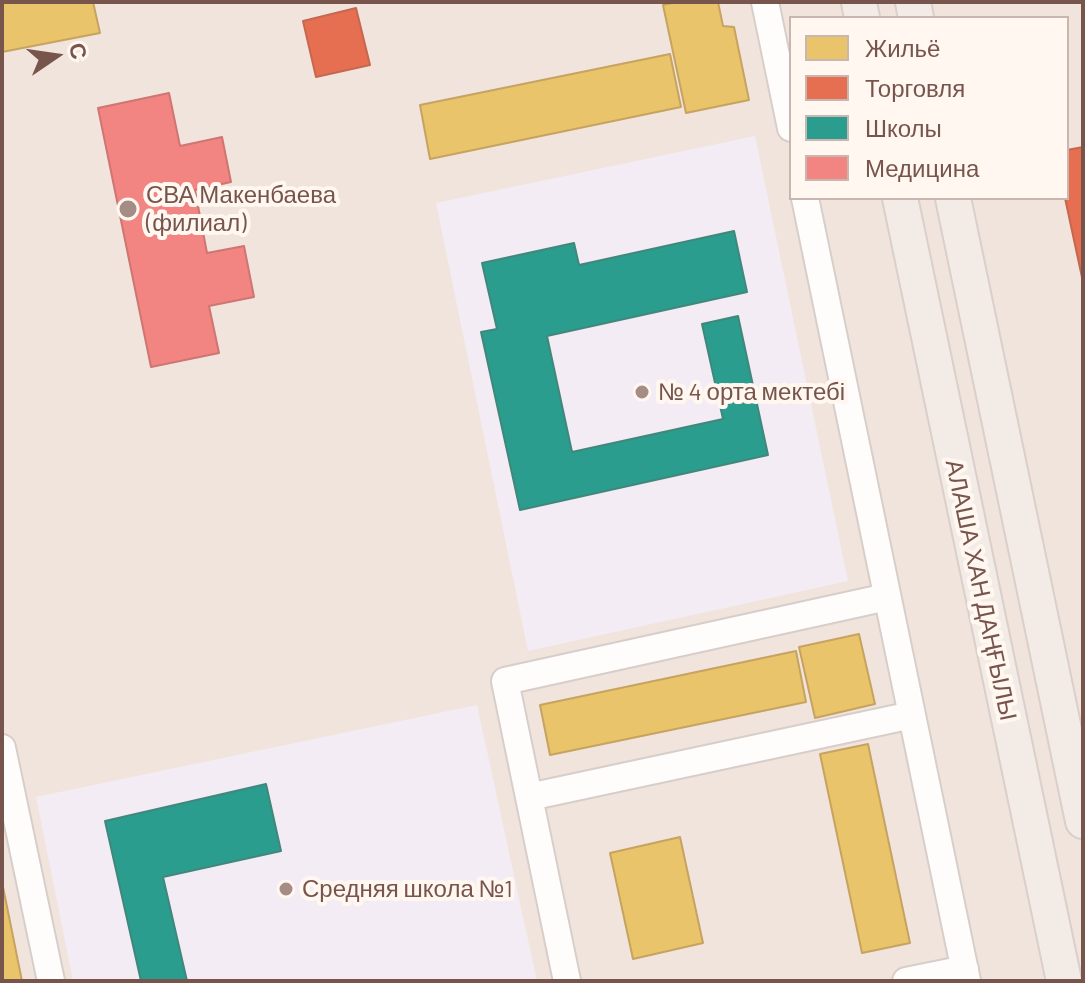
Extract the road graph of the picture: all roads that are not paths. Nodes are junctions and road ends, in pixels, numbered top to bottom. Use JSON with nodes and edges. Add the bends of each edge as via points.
{"nodes":[{"id":1,"x":765,"y":2,"type":"edge"},
{"id":2,"x":789,"y":118,"type":"edge"},
{"id":3,"x":805,"y":200,"type":"edge"},
{"id":4,"x":900,"y":200,"type":"edge"},
{"id":5,"x":953,"y":200,"type":"edge"},
{"id":6,"x":887,"y":597,"type":"junction"},
{"id":7,"x":912,"y":715,"type":"junction"},
{"id":8,"x":2,"y":748,"type":"edge"},
{"id":9,"x":529,"y":797,"type":"junction"},
{"id":10,"x":1083,"y":821,"type":"edge"},
{"id":11,"x":966,"y":975,"type":"edge"},
{"id":12,"x":51,"y":981,"type":"edge"},
{"id":13,"x":567,"y":981,"type":"edge"},
{"id":14,"x":906,"y":981,"type":"edge"},
{"id":15,"x":1064,"y":981,"type":"edge"}],
"edges":[{"from":1,"to":2,"type":"street"},
{"from":3,"to":6,"type":"street"},
{"from":4,"to":15,"type":"main road","name":"АЛАША ХАН ДАҢҒЫЛЫ"},
{"from":5,"to":10,"type":"main road"},
{"from":6,"to":7,"type":"street"},
{"from":6,"to":9,"type":"street","via":[[505,681]]},
{"from":7,"to":9,"type":"street"},
{"from":7,"to":11,"type":"street"},
{"from":8,"to":12,"type":"street"},
{"from":9,"to":13,"type":"street"},
{"from":11,"to":14,"type":"street"}]}
